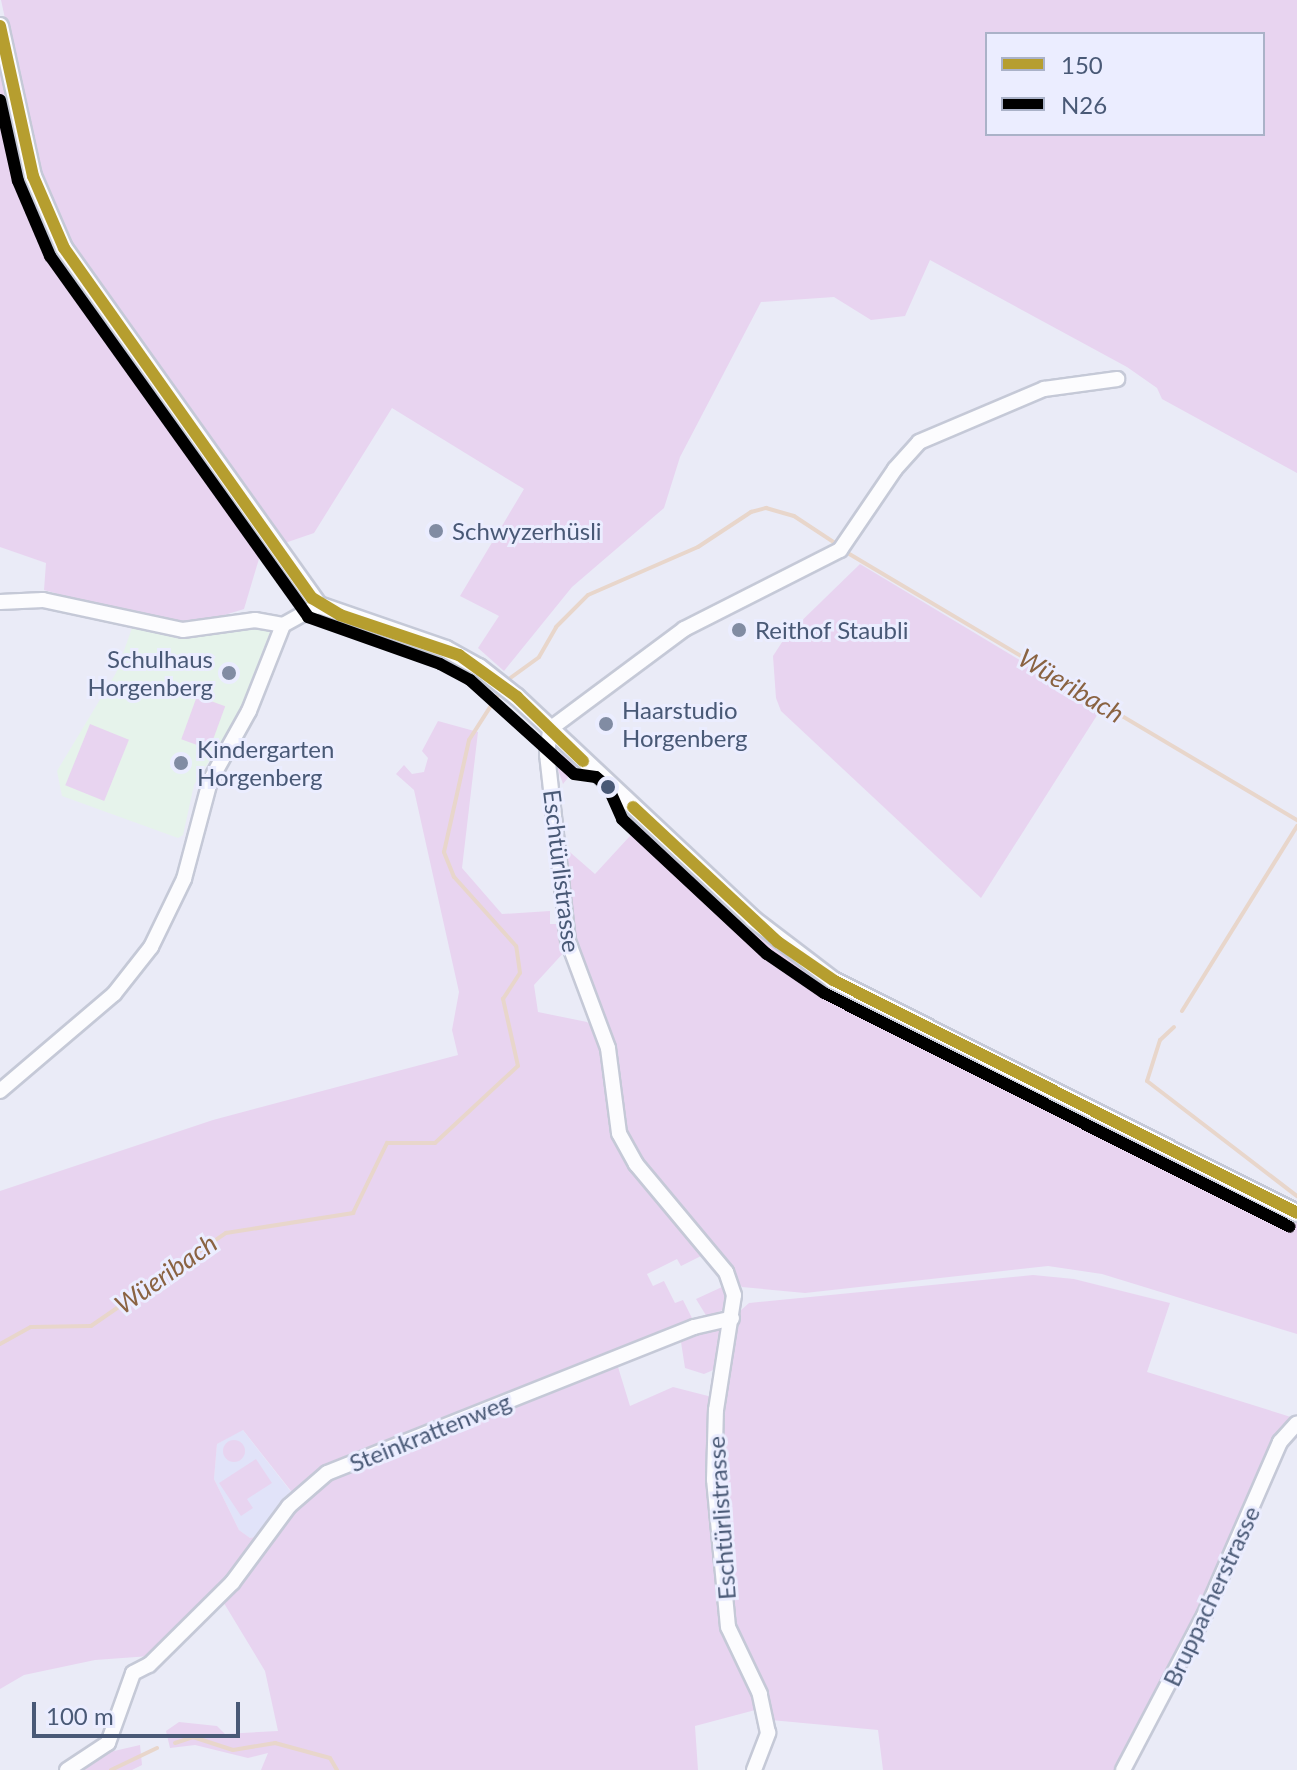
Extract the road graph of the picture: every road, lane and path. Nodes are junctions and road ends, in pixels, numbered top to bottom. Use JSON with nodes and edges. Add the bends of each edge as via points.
{"nodes":[{"id":1,"x":0,"y":26,"type":"edge"},
{"id":2,"x":1117,"y":379,"type":"dead end"},
{"id":3,"x":0,"y":602,"type":"edge"},
{"id":4,"x":319,"y":605,"type":"junction"},
{"id":5,"x":283,"y":625,"type":"junction"},
{"id":6,"x":550,"y":729,"type":"junction"},
{"id":7,"x":0,"y":1091,"type":"edge"},
{"id":8,"x":1297,"y":1213,"type":"edge"},
{"id":9,"x":732,"y":1318,"type":"junction"},
{"id":10,"x":1297,"y":1423,"type":"edge"},
{"id":11,"x":67,"y":1770,"type":"edge"},
{"id":12,"x":754,"y":1770,"type":"edge"},
{"id":13,"x":1123,"y":1770,"type":"edge"}],
"edges":[{"from":1,"to":4,"type":"street","via":[[33,176],[64,248]]},
{"from":2,"to":6,"type":"street","via":[[1044,389],[919,442],[840,550],[684,629]]},
{"from":3,"to":5,"type":"street","via":[[43,600],[183,630],[255,620]]},
{"from":4,"to":5,"type":"street"},
{"from":4,"to":6,"type":"street","via":[[459,655],[517,697]]},
{"from":5,"to":7,"type":"street","via":[[249,711],[210,781],[184,879],[151,947],[114,994]]},
{"from":6,"to":8,"type":"street","via":[[726,895],[808,964]]},
{"from":6,"to":9,"type":"street","name":"Eschtürlistrasse","via":[[547,755],[568,941],[608,1048],[619,1133],[636,1164],[726,1272],[734,1295]]},
{"from":9,"to":11,"type":"street","name":"Steinkrattenweg","via":[[681,1331],[327,1473],[289,1506],[232,1583],[149,1665],[133,1673],[108,1743]]},
{"from":9,"to":12,"type":"street","name":"Eschtürlistrasse","via":[[716,1410],[714,1480],[728,1627],[760,1694],[768,1733]]},
{"from":10,"to":13,"type":"street","name":"Bruppacherstrasse","via":[[1280,1442],[1204,1616]]}]}
